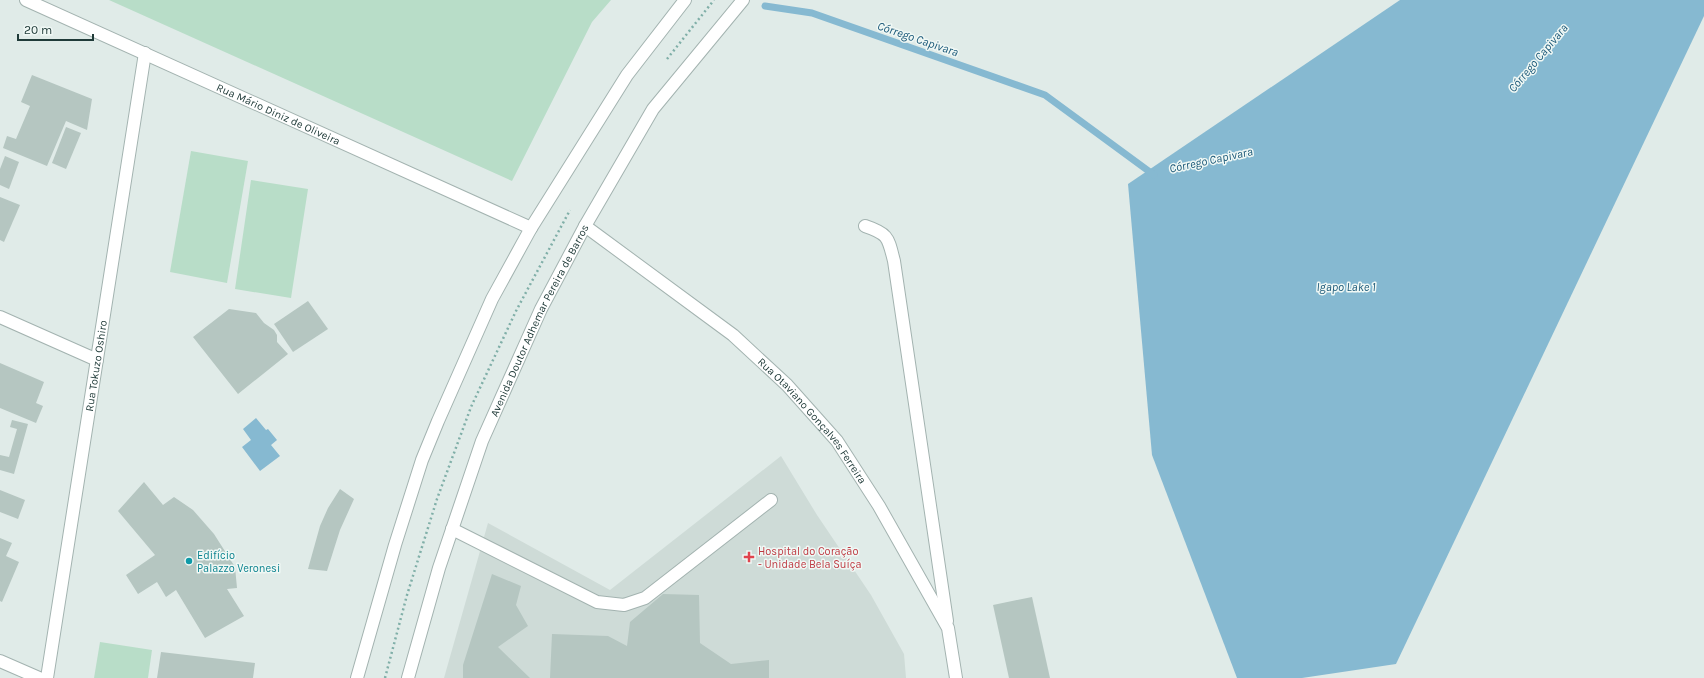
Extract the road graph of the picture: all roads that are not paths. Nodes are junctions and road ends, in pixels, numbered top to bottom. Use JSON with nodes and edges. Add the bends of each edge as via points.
{"nodes":[{"id":1,"x":26,"y":0,"type":"edge"},
{"id":2,"x":685,"y":0,"type":"edge"},
{"id":3,"x":742,"y":0,"type":"edge"},
{"id":4,"x":145,"y":53,"type":"junction"},
{"id":5,"x":585,"y":226,"type":"junction"},
{"id":6,"x":865,"y":226,"type":"dead end"},
{"id":7,"x":531,"y":228,"type":"junction"},
{"id":8,"x":0,"y":317,"type":"edge"},
{"id":9,"x":97,"y":360,"type":"junction"},
{"id":10,"x":771,"y":500,"type":"dead end"},
{"id":11,"x":452,"y":529,"type":"junction"},
{"id":12,"x":948,"y":628,"type":"junction"},
{"id":13,"x":0,"y":661,"type":"edge"},
{"id":14,"x":39,"y":678,"type":"edge"},
{"id":15,"x":47,"y":678,"type":"edge"},
{"id":16,"x":357,"y":678,"type":"edge"},
{"id":17,"x":408,"y":678,"type":"edge"},
{"id":18,"x":956,"y":678,"type":"edge"}],
"edges":[{"from":1,"to":4,"type":"street","name":"Rua Mário Diniz de Oliveira"},
{"from":2,"to":7,"type":"street","via":[[627,75]]},
{"from":3,"to":5,"type":"street","name":"Avenida Doutor Adhemar Pereira de Barros","via":[[653,109]]},
{"from":4,"to":7,"type":"street","name":"Rua Mário Diniz de Oliveira"},
{"from":4,"to":9,"type":"street","name":"Rua Tokuzo Oshiro"},
{"from":5,"to":11,"type":"street","name":"Avenida Doutor Adhemar Pereira de Barros","via":[[541,309],[488,427]]},
{"from":5,"to":12,"type":"street","name":"Rua Otaviano Gonçalves Ferreira","via":[[733,336],[786,385],[837,441],[880,506]]},
{"from":6,"to":12,"type":"street","via":[[880,231],[888,239],[894,261]]},
{"from":7,"to":16,"type":"street","via":[[492,299],[422,460]]},
{"from":8,"to":9,"type":"street"},
{"from":9,"to":15,"type":"street","name":"Rua Tokuzo Oshiro"},
{"from":10,"to":11,"type":"street","via":[[645,598],[624,605],[597,602]]},
{"from":11,"to":17,"type":"street","name":"Avenida Doutor Adhemar Pereira de Barros"},
{"from":12,"to":18,"type":"street","name":"Rua Otaviano Gonçalves Ferreira"},
{"from":13,"to":14,"type":"street"}]}
